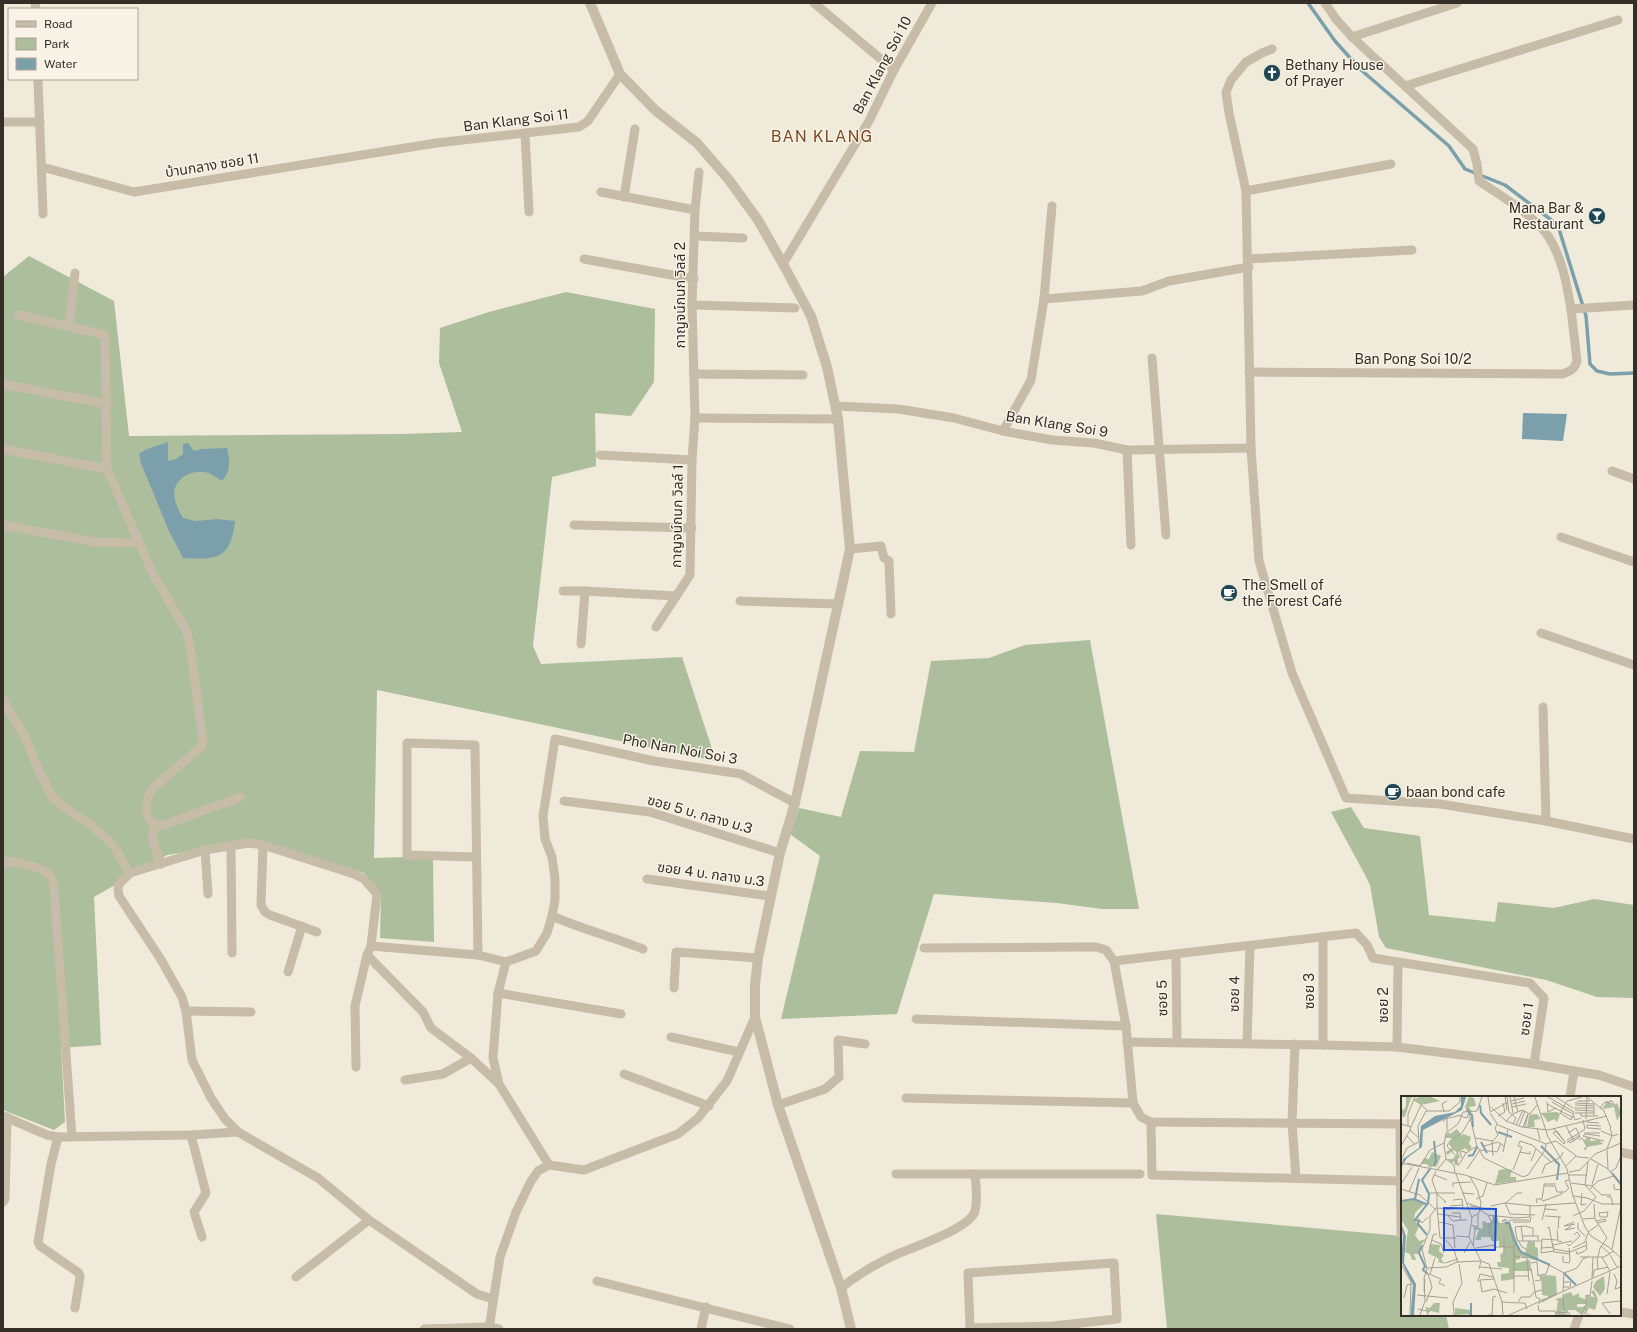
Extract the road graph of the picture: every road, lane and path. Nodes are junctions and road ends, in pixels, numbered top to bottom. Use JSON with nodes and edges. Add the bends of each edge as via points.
{"nodes":[{"id":1,"x":590,"y":3,"type":"edge"},
{"id":2,"x":814,"y":3,"type":"edge"},
{"id":3,"x":931,"y":3,"type":"edge"},
{"id":4,"x":1326,"y":3,"type":"edge"},
{"id":5,"x":1457,"y":3,"type":"edge"},
{"id":6,"x":1618,"y":20,"type":"dead end"},
{"id":7,"x":1352,"y":37,"type":"junction"},
{"id":8,"x":1272,"y":49,"type":"dead end"},
{"id":9,"x":894,"y":70,"type":"junction"},
{"id":10,"x":620,"y":74,"type":"junction"},
{"id":11,"x":38,"y":80,"type":"edge"},
{"id":12,"x":1405,"y":86,"type":"junction"},
{"id":13,"x":3,"y":122,"type":"edge"},
{"id":14,"x":40,"y":122,"type":"junction"},
{"id":15,"x":635,"y":129,"type":"dead end"},
{"id":16,"x":526,"y":133,"type":"junction"},
{"id":17,"x":1391,"y":164,"type":"dead end"},
{"id":18,"x":42,"y":167,"type":"junction"},
{"id":19,"x":698,"y":172,"type":"dead end"},
{"id":20,"x":601,"y":192,"type":"dead end"},
{"id":21,"x":1246,"y":192,"type":"junction"},
{"id":22,"x":624,"y":197,"type":"junction"},
{"id":23,"x":1052,"y":206,"type":"dead end"},
{"id":24,"x":695,"y":210,"type":"junction"},
{"id":25,"x":529,"y":212,"type":"dead end"},
{"id":26,"x":44,"y":214,"type":"dead end"},
{"id":27,"x":695,"y":236,"type":"junction"},
{"id":28,"x":743,"y":238,"type":"dead end"},
{"id":29,"x":1412,"y":250,"type":"dead end"},
{"id":30,"x":584,"y":259,"type":"dead end"},
{"id":31,"x":1248,"y":263,"type":"junction"},
{"id":32,"x":784,"y":264,"type":"junction"},
{"id":33,"x":75,"y":273,"type":"dead end"},
{"id":34,"x":694,"y":279,"type":"junction"},
{"id":35,"x":1044,"y":299,"type":"junction"},
{"id":36,"x":692,"y":305,"type":"junction"},
{"id":37,"x":1634,"y":305,"type":"edge"},
{"id":38,"x":795,"y":308,"type":"dead end"},
{"id":39,"x":1574,"y":309,"type":"junction"},
{"id":40,"x":19,"y":316,"type":"dead end"},
{"id":41,"x":69,"y":327,"type":"junction"},
{"id":42,"x":1152,"y":358,"type":"dead end"},
{"id":43,"x":1249,"y":372,"type":"junction"},
{"id":44,"x":694,"y":374,"type":"junction"},
{"id":45,"x":802,"y":376,"type":"dead end"},
{"id":46,"x":3,"y":384,"type":"edge"},
{"id":47,"x":107,"y":404,"type":"junction"},
{"id":48,"x":836,"y":406,"type":"junction"},
{"id":49,"x":695,"y":418,"type":"junction"},
{"id":50,"x":838,"y":419,"type":"junction"},
{"id":51,"x":1003,"y":431,"type":"junction"},
{"id":52,"x":1251,"y":448,"type":"junction"},
{"id":53,"x":3,"y":449,"type":"edge"},
{"id":54,"x":1127,"y":450,"type":"junction"},
{"id":55,"x":1159,"y":451,"type":"junction"},
{"id":56,"x":600,"y":455,"type":"dead end"},
{"id":57,"x":692,"y":460,"type":"junction"},
{"id":58,"x":107,"y":469,"type":"junction"},
{"id":59,"x":1612,"y":471,"type":"dead end"},
{"id":60,"x":1634,"y":479,"type":"edge"},
{"id":61,"x":3,"y":525,"type":"edge"},
{"id":62,"x":574,"y":525,"type":"dead end"},
{"id":63,"x":692,"y":528,"type":"junction"},
{"id":64,"x":1166,"y":535,"type":"dead end"},
{"id":65,"x":1561,"y":537,"type":"dead end"},
{"id":66,"x":139,"y":543,"type":"junction"},
{"id":67,"x":1131,"y":545,"type":"dead end"},
{"id":68,"x":850,"y":548,"type":"junction"},
{"id":69,"x":1634,"y":562,"type":"edge"},
{"id":70,"x":585,"y":590,"type":"junction"},
{"id":71,"x":563,"y":591,"type":"dead end"},
{"id":72,"x":676,"y":596,"type":"junction"},
{"id":73,"x":740,"y":601,"type":"dead end"},
{"id":74,"x":839,"y":604,"type":"junction"},
{"id":75,"x":891,"y":614,"type":"dead end"},
{"id":76,"x":656,"y":627,"type":"dead end"},
{"id":77,"x":1541,"y":633,"type":"dead end"},
{"id":78,"x":581,"y":644,"type":"dead end"},
{"id":79,"x":1634,"y":665,"type":"edge"},
{"id":80,"x":3,"y":700,"type":"edge"},
{"id":81,"x":1543,"y":707,"type":"dead end"},
{"id":82,"x":241,"y":797,"type":"dead end"},
{"id":83,"x":564,"y":801,"type":"dead end"},
{"id":84,"x":795,"y":803,"type":"junction"},
{"id":85,"x":1546,"y":821,"type":"junction"},
{"id":86,"x":155,"y":825,"type":"junction"},
{"id":87,"x":1634,"y":839,"type":"edge"},
{"id":88,"x":232,"y":846,"type":"junction"},
{"id":89,"x":263,"y":846,"type":"junction"},
{"id":90,"x":205,"y":850,"type":"junction"},
{"id":91,"x":780,"y":853,"type":"junction"},
{"id":92,"x":476,"y":857,"type":"junction"},
{"id":93,"x":3,"y":862,"type":"edge"},
{"id":94,"x":161,"y":864,"type":"junction"},
{"id":95,"x":130,"y":873,"type":"junction"},
{"id":96,"x":647,"y":879,"type":"dead end"},
{"id":97,"x":208,"y":894,"type":"dead end"},
{"id":98,"x":770,"y":896,"type":"junction"},
{"id":99,"x":552,"y":916,"type":"junction"},
{"id":100,"x":302,"y":926,"type":"junction"},
{"id":101,"x":317,"y":932,"type":"dead end"},
{"id":102,"x":1323,"y":937,"type":"junction"},
{"id":103,"x":371,"y":946,"type":"junction"},
{"id":104,"x":1250,"y":946,"type":"junction"},
{"id":105,"x":924,"y":948,"type":"dead end"},
{"id":106,"x":643,"y":949,"type":"dead end"},
{"id":107,"x":232,"y":953,"type":"dead end"},
{"id":108,"x":367,"y":955,"type":"junction"},
{"id":109,"x":478,"y":955,"type":"junction"},
{"id":110,"x":1176,"y":955,"type":"junction"},
{"id":111,"x":758,"y":958,"type":"junction"},
{"id":112,"x":1114,"y":961,"type":"junction"},
{"id":113,"x":506,"y":962,"type":"junction"},
{"id":114,"x":1398,"y":962,"type":"junction"},
{"id":115,"x":288,"y":972,"type":"dead end"},
{"id":116,"x":674,"y":988,"type":"dead end"},
{"id":117,"x":498,"y":993,"type":"junction"},
{"id":118,"x":186,"y":1011,"type":"junction"},
{"id":119,"x":251,"y":1012,"type":"dead end"},
{"id":120,"x":621,"y":1014,"type":"dead end"},
{"id":121,"x":755,"y":1017,"type":"junction"},
{"id":122,"x":916,"y":1019,"type":"dead end"},
{"id":123,"x":1126,"y":1026,"type":"junction"},
{"id":124,"x":671,"y":1037,"type":"dead end"},
{"id":125,"x":1128,"y":1042,"type":"junction"},
{"id":126,"x":1177,"y":1042,"type":"junction"},
{"id":127,"x":1247,"y":1043,"type":"junction"},
{"id":128,"x":865,"y":1044,"type":"dead end"},
{"id":129,"x":1295,"y":1044,"type":"junction"},
{"id":130,"x":1323,"y":1044,"type":"junction"},
{"id":131,"x":1397,"y":1047,"type":"junction"},
{"id":132,"x":739,"y":1052,"type":"junction"},
{"id":133,"x":471,"y":1058,"type":"junction"},
{"id":134,"x":1534,"y":1064,"type":"junction"},
{"id":135,"x":356,"y":1067,"type":"dead end"},
{"id":136,"x":1574,"y":1070,"type":"junction"},
{"id":137,"x":624,"y":1074,"type":"dead end"},
{"id":138,"x":405,"y":1080,"type":"dead end"},
{"id":139,"x":499,"y":1084,"type":"junction"},
{"id":140,"x":1634,"y":1087,"type":"edge"},
{"id":141,"x":1570,"y":1096,"type":"edge"},
{"id":142,"x":906,"y":1098,"type":"dead end"},
{"id":143,"x":1133,"y":1103,"type":"junction"},
{"id":144,"x":778,"y":1104,"type":"junction"},
{"id":145,"x":709,"y":1106,"type":"junction"},
{"id":146,"x":5,"y":1117,"type":"edge"},
{"id":147,"x":1151,"y":1122,"type":"junction"},
{"id":148,"x":1292,"y":1123,"type":"junction"},
{"id":149,"x":1401,"y":1124,"type":"edge"},
{"id":150,"x":238,"y":1132,"type":"junction"},
{"id":151,"x":5,"y":1135,"type":"edge"},
{"id":152,"x":191,"y":1135,"type":"junction"},
{"id":153,"x":58,"y":1137,"type":"junction"},
{"id":154,"x":72,"y":1137,"type":"junction"},
{"id":155,"x":1621,"y":1152,"type":"edge"},
{"id":156,"x":1634,"y":1155,"type":"edge"},
{"id":157,"x":549,"y":1165,"type":"junction"},
{"id":158,"x":896,"y":1174,"type":"dead end"},
{"id":159,"x":975,"y":1174,"type":"junction"},
{"id":160,"x":1140,"y":1174,"type":"dead end"},
{"id":161,"x":1296,"y":1178,"type":"junction"},
{"id":162,"x":1400,"y":1181,"type":"junction"},
{"id":163,"x":3,"y":1202,"type":"edge"},
{"id":164,"x":369,"y":1220,"type":"junction"},
{"id":165,"x":1401,"y":1233,"type":"edge"},
{"id":166,"x":202,"y":1237,"type":"dead end"},
{"id":167,"x":296,"y":1277,"type":"dead end"},
{"id":168,"x":597,"y":1281,"type":"dead end"},
{"id":169,"x":841,"y":1288,"type":"junction"},
{"id":170,"x":493,"y":1299,"type":"junction"},
{"id":171,"x":706,"y":1307,"type":"junction"},
{"id":172,"x":75,"y":1308,"type":"dead end"},
{"id":173,"x":1621,"y":1312,"type":"edge"},
{"id":174,"x":1634,"y":1314,"type":"edge"},
{"id":175,"x":1579,"y":1316,"type":"edge"},
{"id":176,"x":1053,"y":1327,"type":"edge"},
{"id":177,"x":493,"y":1328,"type":"edge"},
{"id":178,"x":424,"y":1329,"type":"edge"},
{"id":179,"x":701,"y":1329,"type":"edge"},
{"id":180,"x":790,"y":1329,"type":"edge"},
{"id":181,"x":852,"y":1329,"type":"edge"},
{"id":182,"x":1574,"y":1329,"type":"edge"}],
"edges":[{"from":1,"to":10,"type":"street"},
{"from":2,"to":9,"type":"street"},
{"from":3,"to":9,"type":"street","name":"Ban Klang Soi 10"},
{"from":4,"to":7,"type":"street"},
{"from":5,"to":7,"type":"street"},
{"from":6,"to":12,"type":"street"},
{"from":7,"to":12,"type":"street"},
{"from":8,"to":21,"type":"street","via":[[1246,62],[1231,80],[1226,92]]},
{"from":9,"to":32,"type":"street","name":"Ban Klang Soi 10","via":[[869,121]]},
{"from":10,"to":16,"type":"street","name":"Ban Klang Soi 11","via":[[588,122],[579,126]]},
{"from":10,"to":32,"type":"street","via":[[654,110],[696,143],[724,175],[758,220]]},
{"from":11,"to":14,"type":"street"},
{"from":12,"to":39,"type":"street","via":[[1473,149],[1479,181],[1529,217],[1548,236],[1563,272]]},
{"from":13,"to":14,"type":"street"},
{"from":14,"to":18,"type":"street"},
{"from":15,"to":22,"type":"street"},
{"from":16,"to":18,"type":"street","name":"บ้านกลาง ซอย 11","via":[[436,143],[134,192]]},
{"from":16,"to":25,"type":"street"},
{"from":17,"to":21,"type":"street"},
{"from":18,"to":26,"type":"street"},
{"from":19,"to":24,"type":"street","name":"กาญจน์กนก วิลล์ 2"},
{"from":20,"to":22,"type":"street"},
{"from":21,"to":31,"type":"street"},
{"from":22,"to":24,"type":"street"},
{"from":23,"to":35,"type":"street"},
{"from":24,"to":27,"type":"street","name":"กาญจน์กนก วิลล์ 2"},
{"from":27,"to":28,"type":"street"},
{"from":27,"to":34,"type":"street","name":"กาญจน์กนก วิลล์ 2"},
{"from":29,"to":31,"type":"street"},
{"from":30,"to":34,"type":"street"},
{"from":31,"to":35,"type":"street","via":[[1169,281],[1142,291]]},
{"from":31,"to":43,"type":"street"},
{"from":32,"to":48,"type":"street","via":[[811,316]]},
{"from":33,"to":41,"type":"street"},
{"from":34,"to":36,"type":"street","name":"กาญจน์กนก วิลล์ 2"},
{"from":35,"to":51,"type":"street","via":[[1031,380]]},
{"from":36,"to":38,"type":"street"},
{"from":36,"to":44,"type":"street","name":"กาญจน์กนก วิลล์ 2"},
{"from":37,"to":39,"type":"street"},
{"from":39,"to":43,"type":"street","name":"Ban Pong Soi 10/2","via":[[1577,361],[1575,369],[1562,374]]},
{"from":40,"to":41,"type":"street"},
{"from":41,"to":47,"type":"street","via":[[105,335]]},
{"from":42,"to":55,"type":"street"},
{"from":43,"to":52,"type":"street"},
{"from":44,"to":45,"type":"street"},
{"from":44,"to":49,"type":"street","name":"กาญจน์กนก วิลล์ 2"},
{"from":46,"to":47,"type":"street"},
{"from":47,"to":58,"type":"street"},
{"from":48,"to":50,"type":"street"},
{"from":48,"to":51,"type":"street","name":"Ban Klang Soi 9","via":[[905,410],[954,418]]},
{"from":49,"to":50,"type":"street"},
{"from":49,"to":57,"type":"street","name":"กาญจน์กนก วิลล์ 1"},
{"from":50,"to":68,"type":"street"},
{"from":51,"to":54,"type":"street","name":"Ban Klang Soi 9"},
{"from":52,"to":55,"type":"street","name":"Ban Klang Soi 9"},
{"from":52,"to":85,"type":"street","via":[[1259,561],[1292,673],[1346,798],[1440,804]]},
{"from":53,"to":58,"type":"street"},
{"from":54,"to":55,"type":"street","name":"Ban Klang Soi 9"},
{"from":54,"to":67,"type":"street"},
{"from":55,"to":64,"type":"street"},
{"from":56,"to":57,"type":"street"},
{"from":57,"to":63,"type":"street","name":"กาญจน์กนก วิลล์ 1"},
{"from":58,"to":66,"type":"street","via":[[120,494]]},
{"from":59,"to":60,"type":"street"},
{"from":61,"to":66,"type":"street","via":[[95,542]]},
{"from":62,"to":63,"type":"street"},
{"from":63,"to":72,"type":"street","name":"กาญจน์กนก วิลล์ 1","via":[[690,575]]},
{"from":65,"to":69,"type":"street"},
{"from":66,"to":86,"type":"street","via":[[152,572],[187,632],[203,736],[201,747],[153,788],[149,795],[146,811],[151,823]]},
{"from":68,"to":74,"type":"street"},
{"from":68,"to":75,"type":"street","via":[[881,546],[884,558],[889,561]]},
{"from":70,"to":71,"type":"street"},
{"from":70,"to":72,"type":"street"},
{"from":70,"to":78,"type":"street"},
{"from":72,"to":76,"type":"street","name":"กาญจน์กนก วิลล์ 1"},
{"from":73,"to":74,"type":"street"},
{"from":74,"to":84,"type":"street"},
{"from":77,"to":79,"type":"street"},
{"from":80,"to":95,"type":"street","via":[[25,737],[52,796],[113,845]]},
{"from":81,"to":85,"type":"street"},
{"from":82,"to":86,"type":"street","via":[[164,825]]},
{"from":83,"to":91,"type":"street","name":"ฃอย 5 บ. กลาง ม.3","via":[[650,812]]},
{"from":84,"to":91,"type":"street"},
{"from":84,"to":99,"type":"street","name":"Pho Nan Noi Soi 3","via":[[741,774],[654,761],[555,739],[543,816],[545,839],[552,857],[555,879]]},
{"from":85,"to":87,"type":"street"},
{"from":86,"to":94,"type":"street","via":[[152,839]]},
{"from":88,"to":89,"type":"street","via":[[248,843]]},
{"from":88,"to":90,"type":"street"},
{"from":88,"to":107,"type":"street"},
{"from":89,"to":100,"type":"street","via":[[262,905],[265,912]]},
{"from":89,"to":103,"type":"street","via":[[364,879],[377,894]]},
{"from":90,"to":94,"type":"street"},
{"from":90,"to":97,"type":"street"},
{"from":91,"to":98,"type":"street"},
{"from":92,"to":92,"type":"street","via":[[407,855],[407,743],[474,745]]},
{"from":92,"to":109,"type":"street"},
{"from":93,"to":154,"type":"street","via":[[41,869],[48,874],[54,887]]},
{"from":94,"to":95,"type":"street"},
{"from":95,"to":118,"type":"street","via":[[119,884],[119,896],[160,958],[182,997]]},
{"from":96,"to":98,"type":"street","name":"ฃอย 4 บ. กลาง ม.3"},
{"from":98,"to":111,"type":"street"},
{"from":99,"to":106,"type":"street"},
{"from":99,"to":113,"type":"street","via":[[547,933],[536,951]]},
{"from":100,"to":101,"type":"street"},
{"from":100,"to":115,"type":"street"},
{"from":102,"to":104,"type":"street"},
{"from":102,"to":114,"type":"street","via":[[1356,933],[1367,945],[1373,958]]},
{"from":102,"to":130,"type":"street","name":"ซอย 3"},
{"from":103,"to":108,"type":"street"},
{"from":103,"to":109,"type":"street"},
{"from":104,"to":110,"type":"street"},
{"from":104,"to":127,"type":"street","name":"ซอย 4"},
{"from":105,"to":112,"type":"street","via":[[1096,947],[1106,950]]},
{"from":108,"to":133,"type":"street","via":[[423,1012],[431,1028]]},
{"from":108,"to":135,"type":"street","via":[[355,1006]]},
{"from":109,"to":113,"type":"street"},
{"from":110,"to":112,"type":"street"},
{"from":110,"to":126,"type":"street","name":"ซอย 5"},
{"from":111,"to":116,"type":"street","via":[[676,952]]},
{"from":111,"to":121,"type":"street"},
{"from":112,"to":123,"type":"street"},
{"from":113,"to":117,"type":"street"},
{"from":114,"to":131,"type":"street","name":"ซอย 2"},
{"from":114,"to":134,"type":"street","name":"ซอย 1","via":[[1530,983],[1544,998]]},
{"from":117,"to":120,"type":"street"},
{"from":117,"to":139,"type":"street","via":[[493,1058]]},
{"from":118,"to":119,"type":"street"},
{"from":118,"to":150,"type":"street","via":[[192,1060],[211,1098],[225,1119]]},
{"from":121,"to":132,"type":"street"},
{"from":121,"to":144,"type":"street"},
{"from":122,"to":123,"type":"street"},
{"from":123,"to":125,"type":"street"},
{"from":124,"to":132,"type":"street"},
{"from":125,"to":126,"type":"street"},
{"from":125,"to":143,"type":"street"},
{"from":126,"to":127,"type":"street"},
{"from":127,"to":129,"type":"street"},
{"from":128,"to":144,"type":"street","via":[[838,1040],[839,1077],[825,1089]]},
{"from":129,"to":130,"type":"street"},
{"from":129,"to":148,"type":"street"},
{"from":130,"to":131,"type":"street"},
{"from":131,"to":134,"type":"street"},
{"from":132,"to":145,"type":"street","via":[[727,1081]]},
{"from":133,"to":138,"type":"street","via":[[443,1074]]},
{"from":133,"to":139,"type":"street"},
{"from":134,"to":136,"type":"street"},
{"from":136,"to":140,"type":"street","via":[[1599,1075]]},
{"from":136,"to":141,"type":"street"},
{"from":137,"to":145,"type":"street"},
{"from":139,"to":157,"type":"street"},
{"from":142,"to":143,"type":"street"},
{"from":143,"to":147,"type":"street","via":[[1141,1117]]},
{"from":144,"to":169,"type":"street"},
{"from":145,"to":157,"type":"street","via":[[678,1134],[584,1170]]},
{"from":146,"to":151,"type":"street"},
{"from":146,"to":153,"type":"street","via":[[47,1135]]},
{"from":147,"to":148,"type":"street"},
{"from":147,"to":161,"type":"street","via":[[1152,1175]]},
{"from":148,"to":149,"type":"street"},
{"from":148,"to":161,"type":"street"},
{"from":149,"to":162,"type":"street"},
{"from":150,"to":152,"type":"street"},
{"from":150,"to":164,"type":"street","via":[[318,1178]]},
{"from":151,"to":163,"type":"street"},
{"from":152,"to":154,"type":"street"},
{"from":152,"to":166,"type":"street","via":[[206,1193],[194,1212]]},
{"from":153,"to":154,"type":"street"},
{"from":153,"to":172,"type":"street","via":[[38,1242],[79,1273]]},
{"from":155,"to":156,"type":"street"},
{"from":157,"to":170,"type":"street","via":[[538,1171],[516,1212],[500,1257]]},
{"from":158,"to":159,"type":"street"},
{"from":159,"to":160,"type":"street"},
{"from":159,"to":169,"type":"street","via":[[975,1212],[964,1224],[933,1240],[894,1255],[856,1275]]},
{"from":161,"to":162,"type":"street"},
{"from":162,"to":165,"type":"street"},
{"from":164,"to":167,"type":"street"},
{"from":164,"to":170,"type":"street","via":[[477,1294]]},
{"from":168,"to":171,"type":"street"},
{"from":169,"to":181,"type":"street"},
{"from":170,"to":177,"type":"street"},
{"from":171,"to":179,"type":"street"},
{"from":171,"to":180,"type":"street"},
{"from":173,"to":174,"type":"street"},
{"from":175,"to":182,"type":"street"},
{"from":176,"to":176,"type":"street","via":[[1117,1319],[1114,1263],[968,1273],[970,1328]]},
{"from":177,"to":178,"type":"street"}]}
